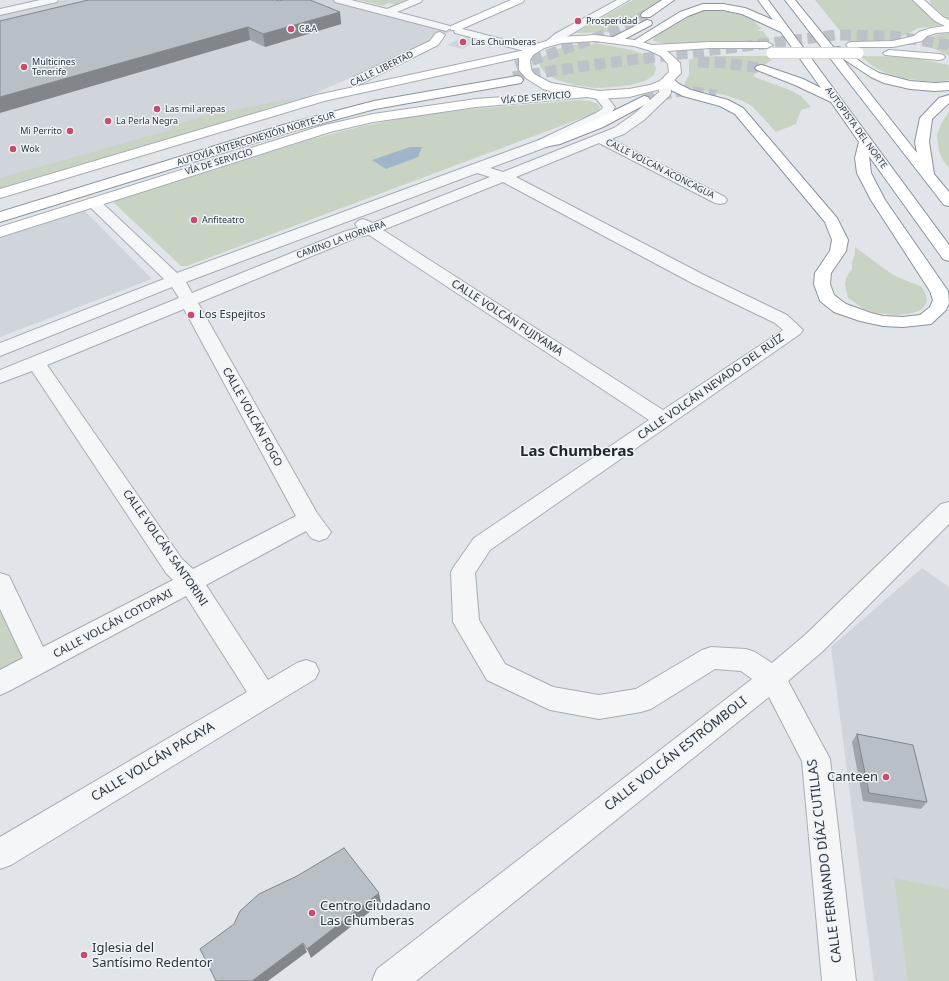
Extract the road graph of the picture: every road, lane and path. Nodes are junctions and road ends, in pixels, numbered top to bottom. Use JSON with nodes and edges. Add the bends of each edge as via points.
{"nodes":[{"id":1,"x":53,"y":0,"type":"edge"},
{"id":2,"x":339,"y":0,"type":"edge"},
{"id":3,"x":417,"y":0,"type":"edge"},
{"id":4,"x":519,"y":0,"type":"edge"},
{"id":5,"x":624,"y":0,"type":"edge"},
{"id":6,"x":669,"y":0,"type":"edge"},
{"id":7,"x":763,"y":0,"type":"edge"},
{"id":8,"x":790,"y":0,"type":"edge"},
{"id":9,"x":918,"y":0,"type":"edge"},
{"id":10,"x":682,"y":4,"type":"dead end"},
{"id":11,"x":0,"y":12,"type":"edge"},
{"id":12,"x":387,"y":13,"type":"junction"},
{"id":13,"x":646,"y":15,"type":"tunnel mouth"},
{"id":14,"x":949,"y":24,"type":"edge"},
{"id":15,"x":949,"y":29,"type":"edge"},
{"id":16,"x":785,"y":30,"type":"junction"},
{"id":17,"x":450,"y":31,"type":"junction"},
{"id":18,"x":816,"y":34,"type":"junction"},
{"id":19,"x":918,"y":39,"type":"junction"},
{"id":20,"x":615,"y":40,"type":"junction"},
{"id":21,"x":549,"y":43,"type":"junction"},
{"id":22,"x":635,"y":43,"type":"junction"},
{"id":23,"x":652,"y":48,"type":"junction"},
{"id":24,"x":770,"y":49,"type":"junction"},
{"id":25,"x":855,"y":49,"type":"junction"},
{"id":26,"x":530,"y":52,"type":"junction"},
{"id":27,"x":944,"y":58,"type":"edge"},
{"id":28,"x":674,"y":62,"type":"junction"},
{"id":29,"x":761,"y":68,"type":"tunnel mouth"},
{"id":30,"x":666,"y":83,"type":"junction"},
{"id":31,"x":949,"y":86,"type":"edge"},
{"id":32,"x":585,"y":94,"type":"junction"},
{"id":33,"x":599,"y":95,"type":"junction"},
{"id":34,"x":716,"y":95,"type":"tunnel mouth"},
{"id":35,"x":321,"y":98,"type":"junction"},
{"id":36,"x":949,"y":99,"type":"edge"},
{"id":37,"x":644,"y":100,"type":"tunnel mouth"},
{"id":38,"x":838,"y":101,"type":"junction"},
{"id":39,"x":331,"y":112,"type":"junction"},
{"id":40,"x":601,"y":139,"type":"junction"},
{"id":41,"x":866,"y":141,"type":"junction"},
{"id":42,"x":544,"y":143,"type":"junction"},
{"id":43,"x":477,"y":168,"type":"junction"},
{"id":44,"x":928,"y":176,"type":"junction"},
{"id":45,"x":505,"y":177,"type":"junction"},
{"id":46,"x":0,"y":194,"type":"edge"},
{"id":47,"x":720,"y":200,"type":"dead end"},
{"id":48,"x":93,"y":202,"type":"junction"},
{"id":49,"x":949,"y":202,"type":"edge"},
{"id":50,"x":0,"y":207,"type":"edge"},
{"id":51,"x":824,"y":211,"type":"junction"},
{"id":52,"x":350,"y":215,"type":"junction"},
{"id":53,"x":0,"y":217,"type":"edge"},
{"id":54,"x":372,"y":229,"type":"junction"},
{"id":55,"x":0,"y":232,"type":"edge"},
{"id":56,"x":949,"y":256,"type":"edge"},
{"id":57,"x":175,"y":280,"type":"junction"},
{"id":58,"x":188,"y":300,"type":"junction"},
{"id":59,"x":0,"y":350,"type":"edge"},
{"id":60,"x":36,"y":362,"type":"junction"},
{"id":61,"x":0,"y":377,"type":"edge"},
{"id":62,"x":664,"y":420,"type":"junction"},
{"id":63,"x":949,"y":510,"type":"edge"},
{"id":64,"x":314,"y":526,"type":"joint"},
{"id":65,"x":0,"y":583,"type":"edge"},
{"id":66,"x":191,"y":583,"type":"junction"},
{"id":67,"x":38,"y":663,"type":"junction"},
{"id":68,"x":306,"y":671,"type":"dead end"},
{"id":69,"x":773,"y":678,"type":"junction"},
{"id":70,"x":0,"y":682,"type":"edge"},
{"id":71,"x":264,"y":696,"type":"junction"},
{"id":72,"x":0,"y":854,"type":"edge"},
{"id":73,"x":389,"y":981,"type":"edge"},
{"id":74,"x":839,"y":981,"type":"edge"}],
"edges":[{"from":1,"to":11,"type":"street"},
{"from":2,"to":12,"type":"street"},
{"from":3,"to":12,"type":"street"},
{"from":4,"to":17,"type":"main road","name":"CALLE LIBERTAD"},
{"from":5,"to":21,"type":"street"},
{"from":6,"to":13,"type":"main road"},
{"from":7,"to":16,"type":"main road","name":"AUTOPISTA DEL NORTE"},
{"from":8,"to":18,"type":"main road"},
{"from":9,"to":14,"type":"main road","via":[[939,19]]},
{"from":10,"to":20,"type":"main road"},
{"from":12,"to":17,"type":"street"},
{"from":15,"to":19,"type":"main road","via":[[935,30],[923,34]]},
{"from":16,"to":22,"type":"main road","via":[[745,11],[703,7],[684,14]]},
{"from":16,"to":38,"type":"main road","name":"AUTOPISTA DEL NORTE"},
{"from":17,"to":26,"type":"street"},
{"from":17,"to":35,"type":"main road","name":"CALLE LIBERTAD","via":[[434,43]]},
{"from":18,"to":31,"type":"main road","via":[[875,75],[910,85]]},
{"from":18,"to":44,"type":"main road"},
{"from":19,"to":25,"type":"main road"},
{"from":19,"to":27,"type":"main road","via":[[919,45],[927,51]]},
{"from":20,"to":21,"type":"main road","via":[[594,38]]},
{"from":20,"to":22,"type":"main road"},
{"from":21,"to":26,"type":"main road"},
{"from":22,"to":23,"type":"main road"},
{"from":23,"to":24,"type":"main road","via":[[710,45]]},
{"from":23,"to":28,"type":"main road"},
{"from":24,"to":25,"type":"main road","bridge":true},
{"from":24,"to":28,"type":"main road","via":[[690,55]]},
{"from":25,"to":27,"type":"main road"},
{"from":26,"to":32,"type":"main road","via":[[524,60],[525,70],[530,76],[547,86]]},
{"from":26,"to":35,"type":"main road"},
{"from":28,"to":30,"type":"main road","via":[[675,73]]},
{"from":29,"to":38,"type":"main road","via":[[800,82]]},
{"from":30,"to":33,"type":"main road","via":[[629,93]]},
{"from":30,"to":40,"type":"street","name":"CAMINO LA HORNERA","via":[[665,93],[639,117],[619,132]]},
{"from":30,"to":51,"type":"main road","via":[[687,93],[724,103],[739,111]]},
{"from":32,"to":33,"type":"main road"},
{"from":32,"to":48,"type":"main road","name":"VÍA DE SERVICIO","via":[[476,103],[373,118],[326,129]]},
{"from":33,"to":42,"type":"street","name":"CAMINO LA HORNERA","via":[[609,107],[608,111]]},
{"from":34,"to":51,"type":"main road","via":[[737,102],[761,120],[801,166]]},
{"from":35,"to":46,"type":"main road"},
{"from":36,"to":44,"type":"main road","via":[[943,101],[926,118],[922,142]]},
{"from":37,"to":42,"type":"main road","via":[[598,124]]},
{"from":38,"to":41,"type":"main road","name":"AUTOPISTA DEL NORTE"},
{"from":39,"to":39,"type":"main road","via":[[514,79],[389,92]]},
{"from":39,"to":50,"type":"main road","name":"AUTOVÍA INTERCONEXIÓN NORTE-SUR","via":[[279,122]]},
{"from":39,"to":53,"type":"main road","name":"AUTOVÍA INTERCONEXIÓN NORTE-SUR"},
{"from":40,"to":45,"type":"street","name":"CAMINO LA HORNERA"},
{"from":40,"to":47,"type":"street","name":"CALLE VOLCÁN ACONCAGUA"},
{"from":41,"to":51,"type":"main road","via":[[862,158],[864,173],[878,200],[939,291],[942,300],[937,310],[925,320],[883,321],[840,308],[826,297],[822,284],[823,273],[838,251],[840,240],[832,221]]},
{"from":41,"to":56,"type":"main road","name":"AUTOPISTA DEL NORTE"},
{"from":42,"to":43,"type":"street","name":"CAMINO LA HORNERA"},
{"from":43,"to":45,"type":"street","name":"CALLE VOLCÁN NEVADO DEL RUÍZ"},
{"from":43,"to":52,"type":"street","name":"CAMINO LA HORNERA"},
{"from":44,"to":49,"type":"main road"},
{"from":45,"to":54,"type":"street","name":"CAMINO LA HORNERA"},
{"from":45,"to":62,"type":"street","name":"CALLE VOLCÁN NEVADO DEL RUÍZ","via":[[698,279],[781,319],[794,330]]},
{"from":48,"to":55,"type":"main road","name":"VÍA DE SERVICIO"},
{"from":48,"to":57,"type":"street","name":"CALLE VOLCÁN FOGO"},
{"from":52,"to":54,"type":"street","name":"CALLE VOLCÁN FUJIYAMA"},
{"from":52,"to":57,"type":"street","name":"CAMINO LA HORNERA"},
{"from":54,"to":58,"type":"street","name":"CAMINO LA HORNERA","via":[[352,234]]},
{"from":54,"to":62,"type":"street","name":"CALLE VOLCÁN FUJIYAMA"},
{"from":57,"to":58,"type":"street","name":"CALLE VOLCÁN FOGO"},
{"from":57,"to":59,"type":"street","name":"CAMINO LA HORNERA"},
{"from":58,"to":60,"type":"street","name":"CAMINO LA HORNERA"},
{"from":58,"to":64,"type":"street","name":"CALLE VOLCÁN FOGO"},
{"from":60,"to":61,"type":"street","name":"CAMINO LA HORNERA"},
{"from":60,"to":66,"type":"street","name":"CALLE VOLCÁN SANTORINI","via":[[174,566]]},
{"from":62,"to":69,"type":"street","name":"CALLE VOLCÁN NEVADO DEL RUÍZ","via":[[482,544],[463,572],[466,622],[496,672],[550,698],[598,708],[641,700],[711,658],[746,660]]},
{"from":63,"to":69,"type":"street","name":"CALLE VOLCÁN ESTRÓMBOLI","via":[[814,643]]},
{"from":64,"to":66,"type":"street","name":"CALLE VOLCÁN COTOPAXI"},
{"from":65,"to":67,"type":"street"},
{"from":66,"to":67,"type":"street","name":"CALLE VOLCÁN COTOPAXI"},
{"from":66,"to":71,"type":"street","name":"CALLE VOLCÁN SANTORINI"},
{"from":67,"to":70,"type":"street","name":"CALLE VOLCÁN COTOPAXI"},
{"from":68,"to":71,"type":"street","name":"CALLE VOLCÁN PACAYA"},
{"from":69,"to":73,"type":"street","name":"CALLE VOLCÁN ESTRÓMBOLI"},
{"from":69,"to":74,"type":"street","name":"CALLE FERNANDO DÍAZ CUTILLAS","via":[[816,759]]},
{"from":71,"to":72,"type":"street","name":"CALLE VOLCÁN PACAYA"}]}
